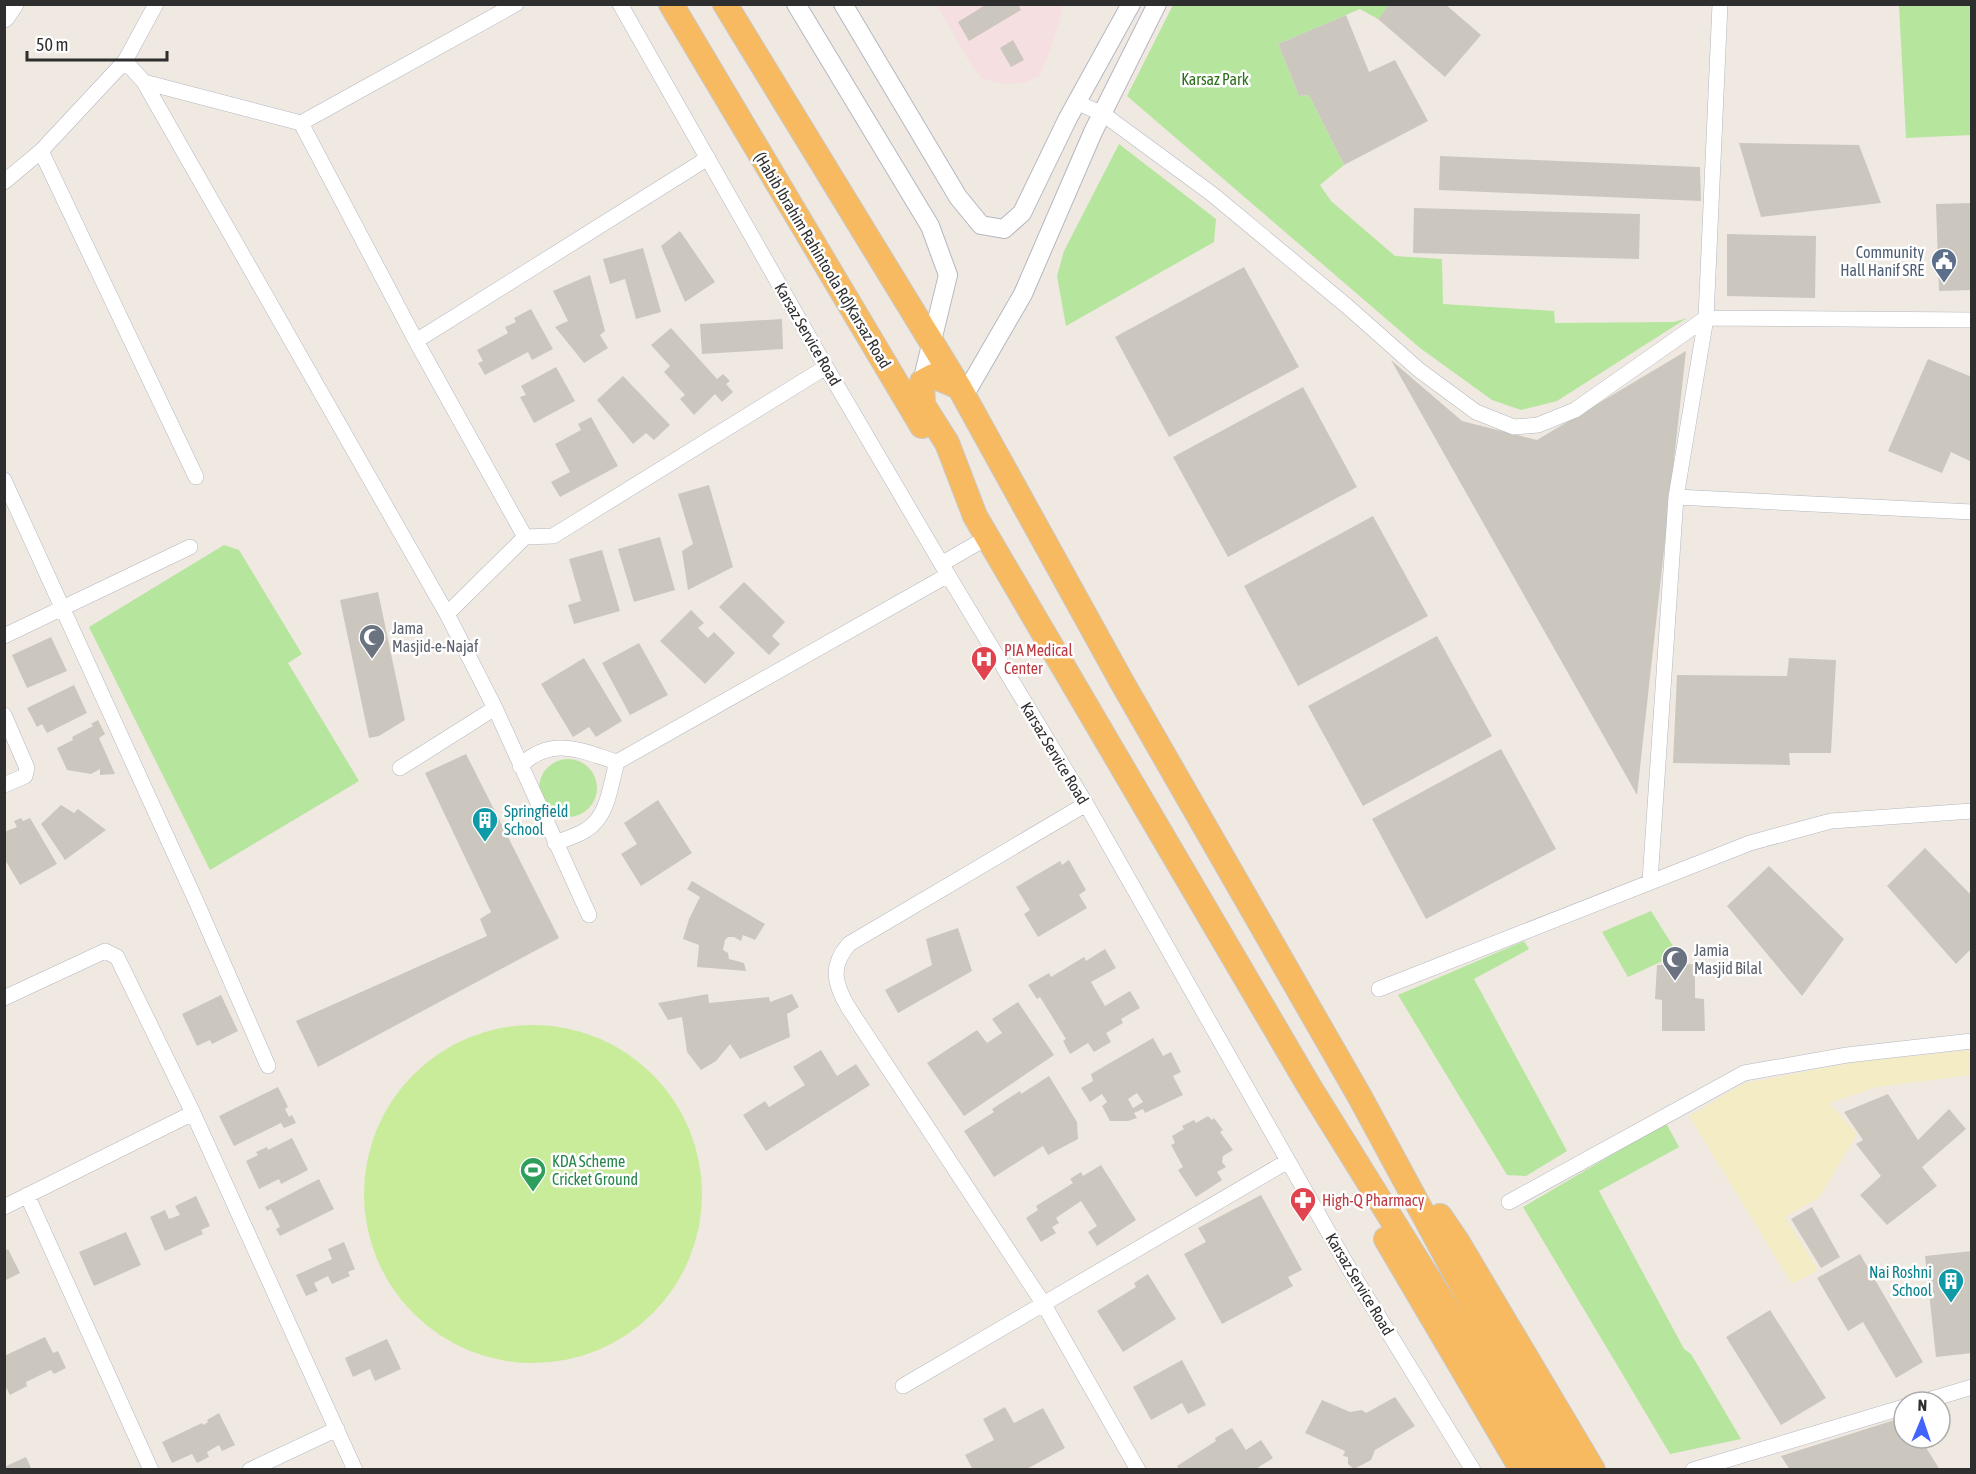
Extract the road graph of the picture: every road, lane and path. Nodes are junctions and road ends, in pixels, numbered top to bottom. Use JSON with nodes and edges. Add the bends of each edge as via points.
{"nodes":[{"id":1,"x":13,"y":4,"type":"edge"},
{"id":2,"x":156,"y":4,"type":"edge"},
{"id":3,"x":516,"y":4,"type":"edge"},
{"id":4,"x":620,"y":4,"type":"edge"},
{"id":5,"x":671,"y":4,"type":"edge"},
{"id":6,"x":725,"y":4,"type":"edge"},
{"id":7,"x":796,"y":4,"type":"edge"},
{"id":8,"x":843,"y":4,"type":"edge"},
{"id":9,"x":1131,"y":4,"type":"edge"},
{"id":10,"x":1157,"y":4,"type":"edge"},
{"id":11,"x":1720,"y":4,"type":"edge"},
{"id":12,"x":4,"y":17,"type":"edge"},
{"id":13,"x":125,"y":62,"type":"junction"},
{"id":14,"x":144,"y":82,"type":"junction"},
{"id":15,"x":1076,"y":102,"type":"junction"},
{"id":16,"x":1102,"y":114,"type":"junction"},
{"id":17,"x":301,"y":123,"type":"junction"},
{"id":18,"x":41,"y":151,"type":"junction"},
{"id":19,"x":708,"y":158,"type":"junction"},
{"id":20,"x":4,"y":182,"type":"edge"},
{"id":21,"x":1707,"y":318,"type":"junction"},
{"id":22,"x":1971,"y":320,"type":"edge"},
{"id":23,"x":416,"y":341,"type":"junction"},
{"id":24,"x":931,"y":343,"type":"junction"},
{"id":25,"x":826,"y":367,"type":"junction"},
{"id":26,"x":922,"y":382,"type":"junction"},
{"id":27,"x":961,"y":392,"type":"junction"},
{"id":28,"x":196,"y":477,"type":"dead end"},
{"id":29,"x":4,"y":480,"type":"edge"},
{"id":30,"x":1676,"y":497,"type":"junction"},
{"id":31,"x":1971,"y":512,"type":"edge"},
{"id":32,"x":975,"y":516,"type":"junction"},
{"id":33,"x":525,"y":537,"type":"junction"},
{"id":34,"x":988,"y":537,"type":"junction"},
{"id":35,"x":190,"y":547,"type":"dead end"},
{"id":36,"x":945,"y":569,"type":"junction"},
{"id":37,"x":62,"y":608,"type":"junction"},
{"id":38,"x":447,"y":614,"type":"junction"},
{"id":39,"x":4,"y":636,"type":"edge"},
{"id":40,"x":495,"y":708,"type":"junction"},
{"id":41,"x":4,"y":715,"type":"edge"},
{"id":42,"x":617,"y":762,"type":"junction"},
{"id":43,"x":520,"y":765,"type":"junction"},
{"id":44,"x":400,"y":768,"type":"dead end"},
{"id":45,"x":4,"y":785,"type":"edge"},
{"id":46,"x":1086,"y":804,"type":"junction"},
{"id":47,"x":1971,"y":811,"type":"edge"},
{"id":48,"x":555,"y":843,"type":"junction"},
{"id":49,"x":1650,"y":881,"type":"junction"},
{"id":50,"x":589,"y":915,"type":"dead end"},
{"id":51,"x":1379,"y":989,"type":"dead end"},
{"id":52,"x":4,"y":998,"type":"edge"},
{"id":53,"x":1971,"y":1041,"type":"edge"},
{"id":54,"x":268,"y":1066,"type":"dead end"},
{"id":55,"x":1309,"y":1086,"type":"junction"},
{"id":56,"x":1360,"y":1097,"type":"junction"},
{"id":57,"x":193,"y":1113,"type":"junction"},
{"id":58,"x":1288,"y":1161,"type":"junction"},
{"id":59,"x":27,"y":1195,"type":"junction"},
{"id":60,"x":1509,"y":1202,"type":"dead end"},
{"id":61,"x":4,"y":1206,"type":"edge"},
{"id":62,"x":1043,"y":1303,"type":"junction"},
{"id":63,"x":903,"y":1386,"type":"dead end"},
{"id":64,"x":1971,"y":1387,"type":"edge"},
{"id":65,"x":1952,"y":1393,"type":"edge"},
{"id":66,"x":1892,"y":1411,"type":"edge"},
{"id":67,"x":337,"y":1429,"type":"junction"},
{"id":68,"x":151,"y":1470,"type":"edge"},
{"id":69,"x":250,"y":1470,"type":"edge"},
{"id":70,"x":355,"y":1470,"type":"edge"},
{"id":71,"x":1137,"y":1470,"type":"edge"},
{"id":72,"x":1473,"y":1470,"type":"edge"},
{"id":73,"x":1522,"y":1470,"type":"edge"},
{"id":74,"x":1542,"y":1470,"type":"edge"},
{"id":75,"x":1567,"y":1470,"type":"edge"},
{"id":76,"x":1593,"y":1470,"type":"edge"},
{"id":77,"x":1693,"y":1470,"type":"edge"}],
"edges":[{"from":1,"to":12,"type":"main road"},
{"from":2,"to":13,"type":"street"},
{"from":3,"to":17,"type":"street"},
{"from":4,"to":19,"type":"street","name":"Karsaz Service Road"},
{"from":5,"to":32,"type":"highway","name":"(Habib Ibrahim Rahintoola Rd)Karsaz Road"},
{"from":6,"to":24,"type":"highway"},
{"from":7,"to":24,"type":"street","via":[[930,226],[948,275]]},
{"from":8,"to":15,"type":"street","via":[[958,197],[981,225],[1004,228],[1022,213]]},
{"from":9,"to":15,"type":"street"},
{"from":10,"to":16,"type":"street"},
{"from":11,"to":21,"type":"street"},
{"from":13,"to":14,"type":"street"},
{"from":13,"to":18,"type":"street"},
{"from":14,"to":17,"type":"street"},
{"from":14,"to":38,"type":"street"},
{"from":15,"to":16,"type":"street"},
{"from":16,"to":21,"type":"street","via":[[1212,194],[1419,370],[1476,412],[1514,427],[1538,425],[1575,410]]},
{"from":16,"to":27,"type":"street","via":[[1023,294]]},
{"from":17,"to":23,"type":"street"},
{"from":18,"to":20,"type":"street"},
{"from":18,"to":28,"type":"street"},
{"from":19,"to":23,"type":"street"},
{"from":19,"to":25,"type":"street","name":"Karsaz Service Road"},
{"from":21,"to":22,"type":"street"},
{"from":21,"to":30,"type":"street"},
{"from":23,"to":33,"type":"street"},
{"from":24,"to":26,"type":"street"},
{"from":24,"to":27,"type":"highway"},
{"from":25,"to":33,"type":"street","via":[[553,536]]},
{"from":25,"to":36,"type":"street","name":"Karsaz Service Road"},
{"from":26,"to":27,"type":"highway","via":[[933,376]]},
{"from":26,"to":32,"type":"highway","via":[[923,405],[947,443]]},
{"from":27,"to":56,"type":"highway"},
{"from":29,"to":37,"type":"street"},
{"from":30,"to":31,"type":"street"},
{"from":30,"to":49,"type":"street"},
{"from":32,"to":34,"type":"highway"},
{"from":33,"to":38,"type":"street"},
{"from":34,"to":36,"type":"street"},
{"from":34,"to":55,"type":"highway"},
{"from":35,"to":37,"type":"street"},
{"from":36,"to":42,"type":"street"},
{"from":36,"to":46,"type":"street","name":"Karsaz Service Road"},
{"from":37,"to":39,"type":"street"},
{"from":37,"to":54,"type":"street"},
{"from":38,"to":40,"type":"street"},
{"from":40,"to":43,"type":"street"},
{"from":40,"to":44,"type":"street"},
{"from":41,"to":45,"type":"street","via":[[27,768],[25,776]]},
{"from":42,"to":43,"type":"street","via":[[567,748],[549,748]]},
{"from":42,"to":48,"type":"street","via":[[601,817],[587,830]]},
{"from":43,"to":48,"type":"street"},
{"from":46,"to":58,"type":"street","name":"Karsaz Service Road"},
{"from":46,"to":62,"type":"street","via":[[849,944],[840,955],[836,971],[837,988],[848,1007]]},
{"from":47,"to":49,"type":"street","via":[[1831,821],[1750,843]]},
{"from":48,"to":50,"type":"street"},
{"from":49,"to":51,"type":"street"},
{"from":52,"to":57,"type":"street","via":[[105,951],[112,953]]},
{"from":53,"to":60,"type":"street","via":[[1848,1055],[1744,1073]]},
{"from":55,"to":73,"type":"highway","via":[[1336,1152]]},
{"from":55,"to":74,"type":"highway","via":[[1497,1389]]},
{"from":56,"to":75,"type":"highway"},
{"from":56,"to":76,"type":"highway","via":[[1457,1241]]},
{"from":57,"to":59,"type":"street"},
{"from":57,"to":67,"type":"street"},
{"from":58,"to":62,"type":"street"},
{"from":58,"to":72,"type":"street","name":"Karsaz Service Road"},
{"from":59,"to":61,"type":"street"},
{"from":59,"to":68,"type":"street"},
{"from":62,"to":63,"type":"street"},
{"from":62,"to":71,"type":"street"},
{"from":64,"to":65,"type":"street"},
{"from":66,"to":77,"type":"street"},
{"from":67,"to":69,"type":"street"},
{"from":67,"to":70,"type":"street"}]}
